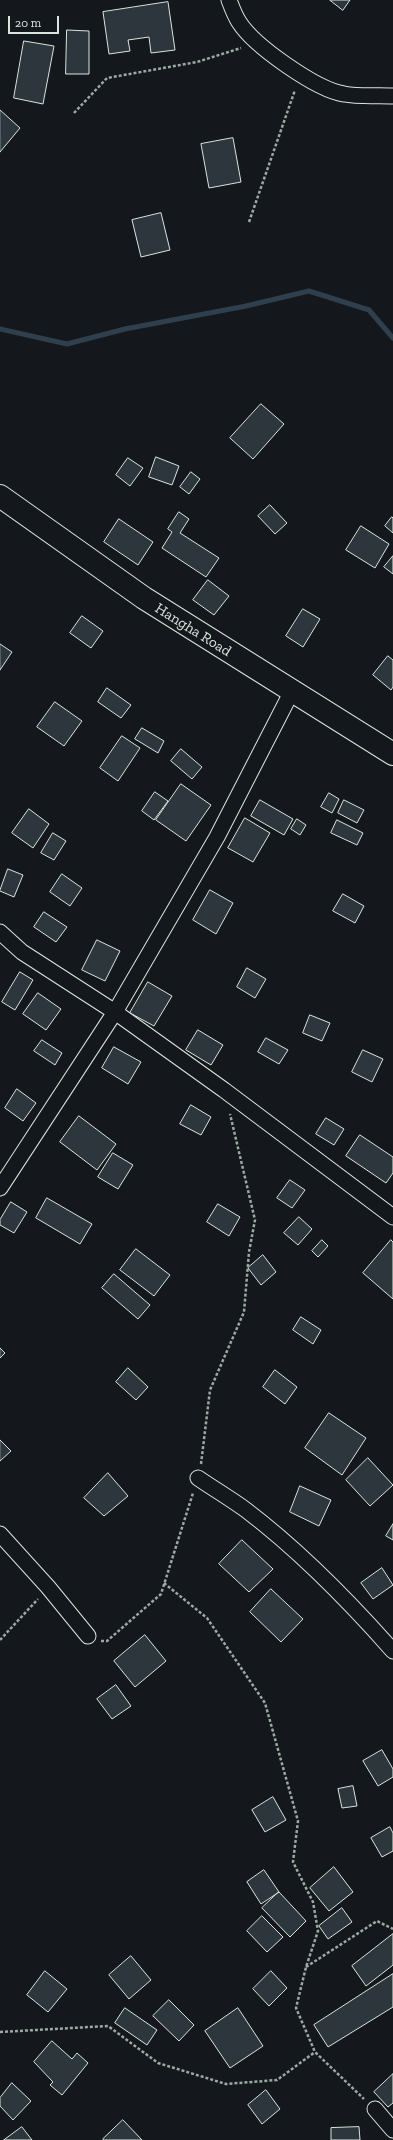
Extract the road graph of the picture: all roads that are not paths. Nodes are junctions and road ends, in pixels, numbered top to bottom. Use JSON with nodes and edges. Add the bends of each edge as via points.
{"nodes":[{"id":1,"x":229,"y":0,"type":"edge"},
{"id":2,"x":393,"y":96,"type":"edge"},
{"id":3,"x":0,"y":496,"type":"edge"},
{"id":4,"x":292,"y":691,"type":"junction"},
{"id":5,"x":393,"y":754,"type":"edge"},
{"id":6,"x":0,"y":932,"type":"edge"},
{"id":7,"x":115,"y":1012,"type":"junction"},
{"id":8,"x":0,"y":1188,"type":"edge"},
{"id":9,"x":393,"y":1217,"type":"edge"},
{"id":10,"x":198,"y":1478,"type":"road end"},
{"id":11,"x":0,"y":1534,"type":"edge"},
{"id":12,"x":88,"y":1636,"type":"road end"},
{"id":13,"x":393,"y":1651,"type":"edge"},
{"id":14,"x":375,"y":2110,"type":"road end"},
{"id":15,"x":393,"y":2130,"type":"edge"}],
"edges":[{"from":1,"to":2,"type":"street","via":[[240,23],[257,42],[322,87],[344,94]]},
{"from":3,"to":4,"type":"highway","name":"Hangha Road","via":[[110,576]]},
{"from":4,"to":5,"type":"highway","name":"Hangha Road"},
{"from":4,"to":7,"type":"street","via":[[217,837]]},
{"from":6,"to":7,"type":"street","via":[[22,952]]},
{"from":7,"to":8,"type":"street"},
{"from":7,"to":9,"type":"street"},
{"from":10,"to":13,"type":"street","via":[[246,1510],[304,1558],[352,1605]]},
{"from":11,"to":12,"type":"street"},
{"from":14,"to":15,"type":"street"}]}
